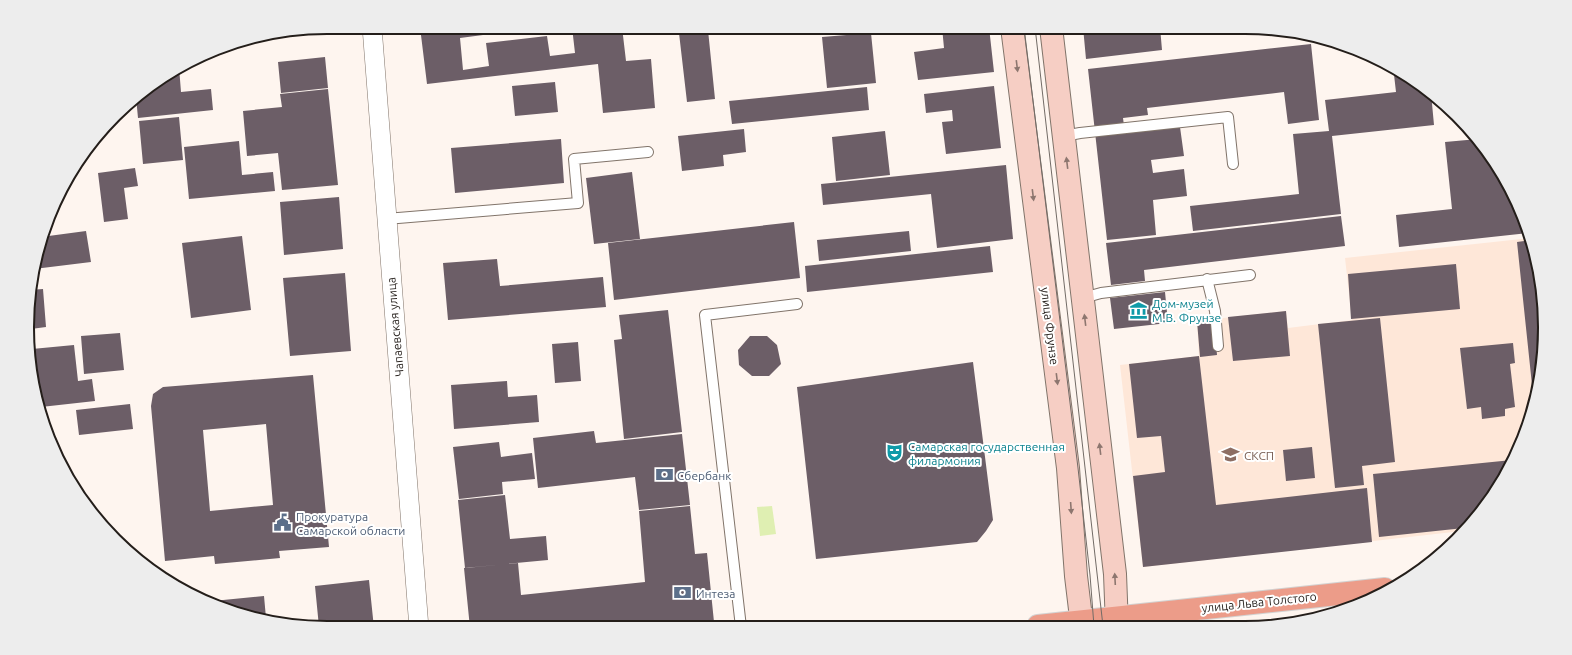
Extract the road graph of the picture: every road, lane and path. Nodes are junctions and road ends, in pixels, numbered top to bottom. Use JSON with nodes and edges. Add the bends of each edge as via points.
{"nodes":[{"id":1,"x":373,"y":34,"type":"edge"},
{"id":2,"x":1013,"y":34,"type":"edge"},
{"id":3,"x":1052,"y":34,"type":"edge"},
{"id":4,"x":1064,"y":136,"type":"junction"},
{"id":5,"x":648,"y":152,"type":"dead end"},
{"id":6,"x":1233,"y":164,"type":"dead end"},
{"id":7,"x":386,"y":220,"type":"junction"},
{"id":8,"x":1250,"y":275,"type":"dead end"},
{"id":9,"x":1206,"y":280,"type":"junction"},
{"id":10,"x":1083,"y":298,"type":"junction"},
{"id":11,"x":797,"y":304,"type":"dead end"},
{"id":12,"x":1218,"y":346,"type":"dead end"},
{"id":13,"x":1376,"y":590,"type":"edge"},
{"id":14,"x":418,"y":621,"type":"edge"},
{"id":15,"x":740,"y":621,"type":"edge"},
{"id":16,"x":1082,"y":621,"type":"edge"},
{"id":17,"x":1117,"y":621,"type":"edge"},
{"id":18,"x":1125,"y":621,"type":"edge"}],
"edges":[{"from":1,"to":7,"type":"street","name":"Чапаевская улица"},
{"from":2,"to":16,"type":"main road","name":"улица Фрунзе","one_way":true,"via":[[1068,468]]},
{"from":3,"to":4,"type":"main road"},
{"from":4,"to":6,"type":"lane","via":[[1228,117]]},
{"from":10,"to":4,"type":"main road","one_way":true},
{"from":5,"to":7,"type":"lane","via":[[574,159],[578,203]]},
{"from":7,"to":14,"type":"street","name":"Чапаевская улица"},
{"from":8,"to":9,"type":"lane"},
{"from":9,"to":10,"type":"lane","via":[[1101,293]]},
{"from":9,"to":12,"type":"lane","via":[[1215,311]]},
{"from":17,"to":10,"type":"main road","one_way":true,"via":[[1115,574]]},
{"from":11,"to":15,"type":"lane","via":[[705,315]]},
{"from":13,"to":18,"type":"main road","name":"улица Льва Толстого"}]}
